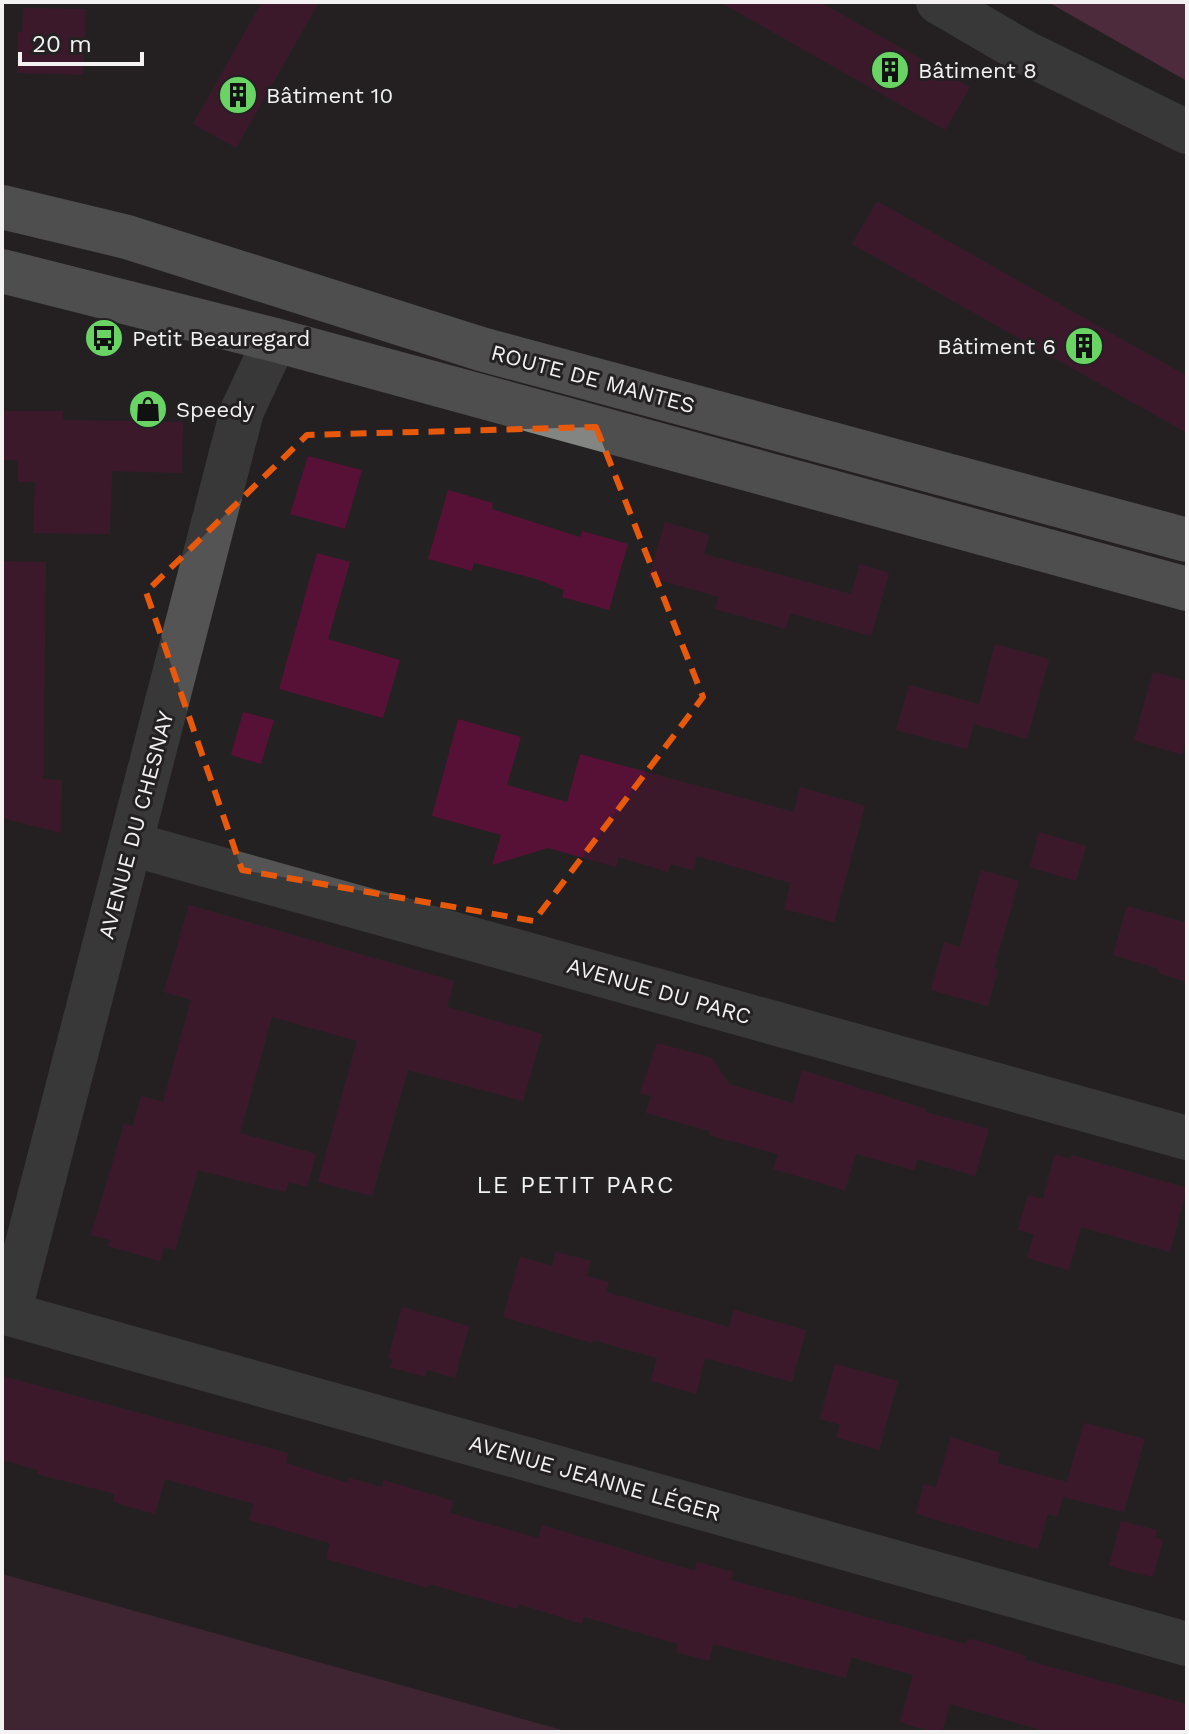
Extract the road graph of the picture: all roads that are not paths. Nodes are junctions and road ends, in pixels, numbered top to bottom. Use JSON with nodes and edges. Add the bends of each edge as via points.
{"nodes":[{"id":1,"x":938,"y":2,"type":"edge"},
{"id":2,"x":1187,"y":132,"type":"edge"},
{"id":3,"x":2,"y":207,"type":"edge"},
{"id":4,"x":2,"y":271,"type":"edge"},
{"id":5,"x":275,"y":340,"type":"junction"},
{"id":6,"x":1187,"y":540,"type":"edge"},
{"id":7,"x":1187,"y":589,"type":"edge"},
{"id":8,"x":128,"y":856,"type":"junction"},
{"id":9,"x":1187,"y":1138,"type":"edge"},
{"id":10,"x":6,"y":1313,"type":"edge"},
{"id":11,"x":1187,"y":1644,"type":"edge"}],
"edges":[{"from":1,"to":2,"type":"street","via":[[1024,52]]},
{"from":3,"to":6,"type":"main road","name":"ROUTE DE MANTES","via":[[127,237],[481,349]]},
{"from":4,"to":5,"type":"main road","name":"ROUTE DE MANTES"},
{"from":5,"to":7,"type":"main road","name":"ROUTE DE MANTES"},
{"from":5,"to":8,"type":"street","name":"AVENUE DU CHESNAY","via":[[242,411]]},
{"from":8,"to":9,"type":"street","name":"AVENUE DU PARC"},
{"from":8,"to":10,"type":"street","name":"AVENUE DU CHESNAY"},
{"from":10,"to":11,"type":"street","name":"AVENUE JEANNE LÉGER"}]}
